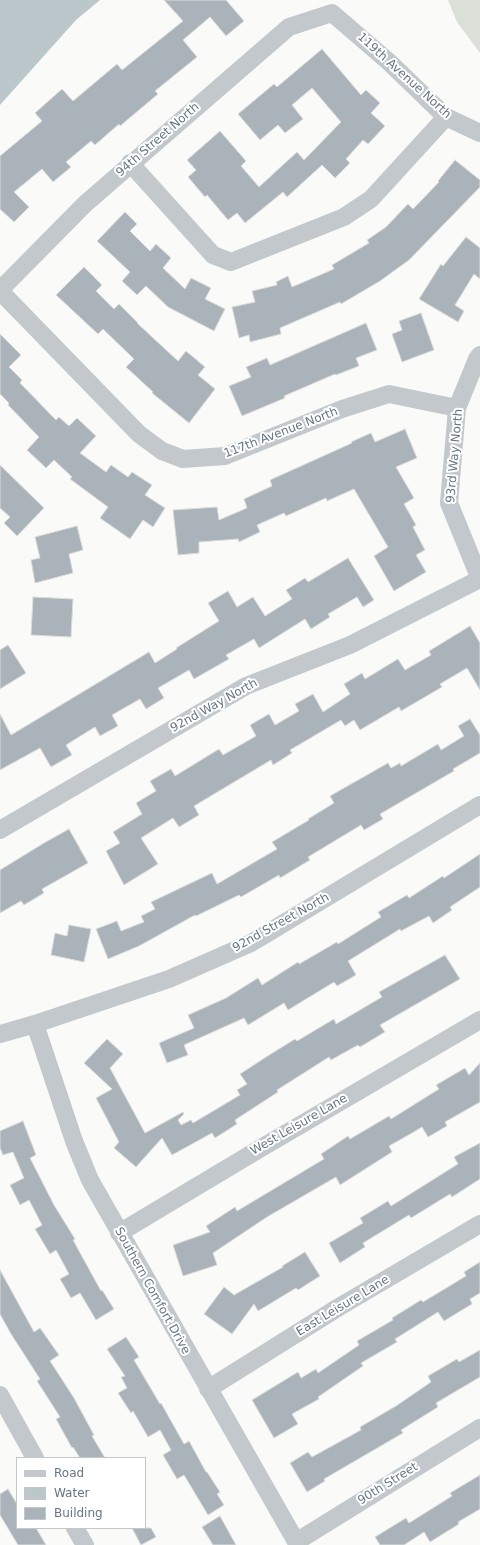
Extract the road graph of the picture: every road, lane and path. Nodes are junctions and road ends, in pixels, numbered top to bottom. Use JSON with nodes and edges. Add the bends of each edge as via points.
{"nodes":[{"id":1,"x":332,"y":14,"type":"joint"},
{"id":2,"x":446,"y":117,"type":"junction"},
{"id":3,"x":480,"y":133,"type":"edge"},
{"id":4,"x":130,"y":163,"type":"junction"},
{"id":5,"x":0,"y":291,"type":"edge"},
{"id":6,"x":480,"y":355,"type":"edge"},
{"id":7,"x":457,"y":408,"type":"junction"},
{"id":8,"x":480,"y":579,"type":"edge"},
{"id":9,"x":480,"y":805,"type":"edge"},
{"id":10,"x":0,"y":830,"type":"edge"},
{"id":11,"x":480,"y":1020,"type":"edge"},
{"id":12,"x":35,"y":1024,"type":"junction"},
{"id":13,"x":0,"y":1034,"type":"edge"},
{"id":14,"x":480,"y":1224,"type":"edge"},
{"id":15,"x":119,"y":1233,"type":"junction"},
{"id":16,"x":208,"y":1389,"type":"junction"},
{"id":17,"x":0,"y":1396,"type":"edge"},
{"id":18,"x":480,"y":1428,"type":"edge"},
{"id":19,"x":34,"y":1457,"type":"edge"},
{"id":20,"x":76,"y":1529,"type":"edge"},
{"id":21,"x":297,"y":1543,"type":"edge"},
{"id":22,"x":84,"y":1545,"type":"edge"}],
"edges":[{"from":1,"to":2,"type":"street","name":"119th Avenue North","via":[[389,62]]},
{"from":1,"to":4,"type":"street","name":"94th Street North","via":[[289,27]]},
{"from":2,"to":3,"type":"street","name":"119th Avenue North"},
{"from":2,"to":4,"type":"street","via":[[371,199],[344,217],[231,262],[213,255]]},
{"from":4,"to":5,"type":"street","name":"94th Street North","via":[[85,204]]},
{"from":5,"to":7,"type":"street","name":"117th Avenue North","via":[[139,434],[162,451],[183,459],[225,456],[342,409],[389,394]]},
{"from":6,"to":7,"type":"street","name":"93rd Way North"},
{"from":7,"to":8,"type":"street","name":"93rd Way North","via":[[449,504]]},
{"from":8,"to":10,"type":"street","name":"92nd Way North","via":[[350,645],[246,686]]},
{"from":9,"to":12,"type":"street","name":"92nd Street North","via":[[251,943],[169,979]]},
{"from":11,"to":15,"type":"street","name":"West Leisure Lane"},
{"from":12,"to":13,"type":"street","name":"92nd Street North"},
{"from":12,"to":15,"type":"street","name":"Southern Comfort Drive","via":[[74,1141],[90,1180]]},
{"from":14,"to":16,"type":"street","name":"East Leisure Lane"},
{"from":15,"to":16,"type":"street","name":"Southern Comfort Drive"},
{"from":16,"to":21,"type":"street","name":"Southern Comfort Drive"},
{"from":17,"to":19,"type":"street"},
{"from":18,"to":21,"type":"street","name":"90th Street"},
{"from":20,"to":22,"type":"street"}]}
